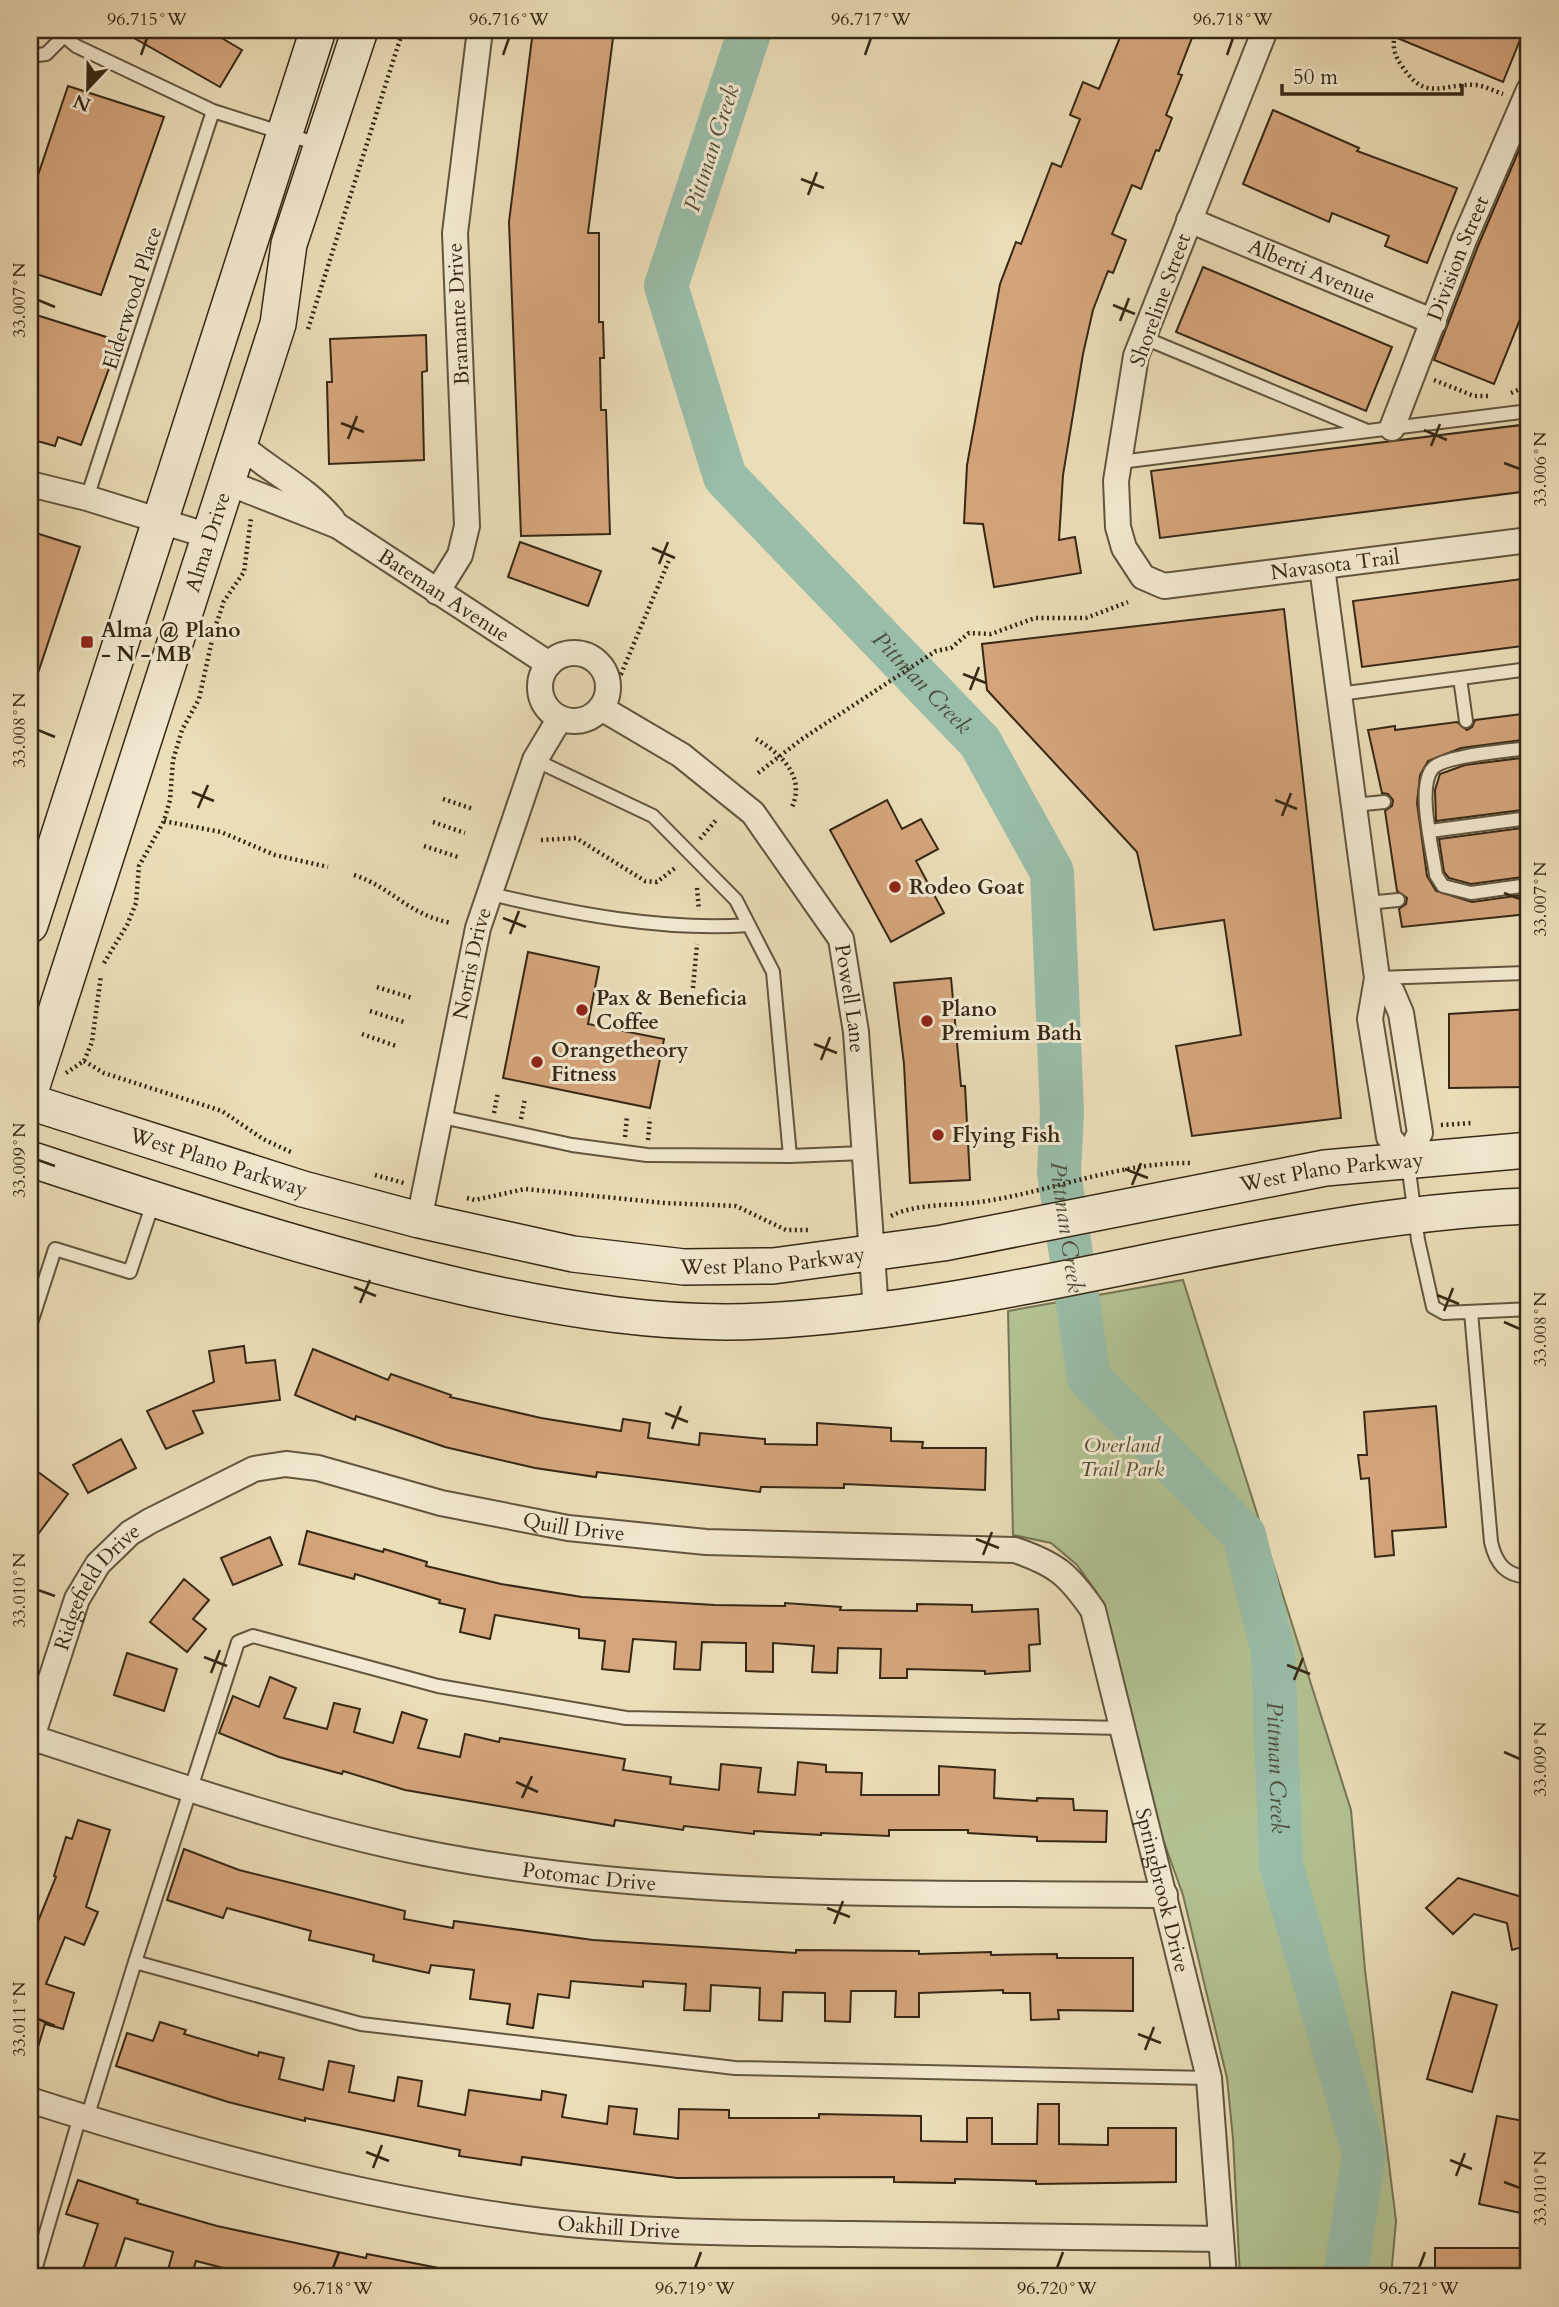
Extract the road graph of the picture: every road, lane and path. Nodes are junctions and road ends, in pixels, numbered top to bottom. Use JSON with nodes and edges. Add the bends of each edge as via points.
{"nodes":[{"id":1,"x":318,"y":30,"type":"edge"},
{"id":2,"x":360,"y":30,"type":"edge"},
{"id":3,"x":403,"y":30,"type":"edge"},
{"id":4,"x":480,"y":30,"type":"edge"},
{"id":5,"x":1265,"y":30,"type":"edge"},
{"id":6,"x":1396,"y":30,"type":"edge"},
{"id":7,"x":64,"y":32,"type":"edge"},
{"id":8,"x":30,"y":55,"type":"edge"},
{"id":9,"x":1520,"y":94,"type":"edge"},
{"id":10,"x":213,"y":111,"type":"junction"},
{"id":11,"x":285,"y":134,"type":"junction"},
{"id":12,"x":321,"y":146,"type":"junction"},
{"id":13,"x":1189,"y":220,"type":"junction"},
{"id":14,"x":1434,"y":322,"type":"junction"},
{"id":15,"x":307,"y":333,"type":"dead end"},
{"id":16,"x":1142,"y":337,"type":"junction"},
{"id":17,"x":1427,"y":377,"type":"dead end"},
{"id":18,"x":1529,"y":385,"type":"edge"},
{"id":19,"x":196,"y":411,"type":"junction"},
{"id":20,"x":1529,"y":411,"type":"edge"},
{"id":21,"x":1392,"y":428,"type":"junction"},
{"id":22,"x":1366,"y":431,"type":"junction"},
{"id":23,"x":239,"y":444,"type":"junction"},
{"id":24,"x":1120,"y":462,"type":"junction"},
{"id":25,"x":226,"y":482,"type":"junction"},
{"id":26,"x":30,"y":484,"type":"edge"},
{"id":27,"x":87,"y":498,"type":"junction"},
{"id":28,"x":250,"y":508,"type":"dead end"},
{"id":29,"x":161,"y":521,"type":"junction"},
{"id":30,"x":338,"y":526,"type":"junction"},
{"id":31,"x":209,"y":536,"type":"junction"},
{"id":32,"x":1529,"y":540,"type":"edge"},
{"id":33,"x":670,"y":558,"type":"dead end"},
{"id":34,"x":1322,"y":567,"type":"junction"},
{"id":35,"x":1143,"y":577,"type":"joint"},
{"id":36,"x":437,"y":592,"type":"junction"},
{"id":37,"x":1128,"y":602,"type":"dead end"},
{"id":38,"x":549,"y":664,"type":"junction"},
{"id":39,"x":1529,"y":669,"type":"edge"},
{"id":40,"x":1460,"y":678,"type":"junction"},
{"id":41,"x":1339,"y":694,"type":"junction"},
{"id":42,"x":605,"y":697,"type":"junction"},
{"id":43,"x":560,"y":718,"type":"junction"},
{"id":44,"x":1466,"y":721,"type":"dead end"},
{"id":45,"x":756,"y":739,"type":"dead end"},
{"id":46,"x":1529,"y":748,"type":"edge"},
{"id":47,"x":780,"y":755,"type":"junction"},
{"id":48,"x":535,"y":760,"type":"junction"},
{"id":49,"x":758,"y":773,"type":"dead end"},
{"id":50,"x":443,"y":799,"type":"dead end"},
{"id":51,"x":1384,"y":802,"type":"dead end"},
{"id":52,"x":1354,"y":805,"type":"junction"},
{"id":53,"x":792,"y":807,"type":"dead end"},
{"id":54,"x":473,"y":808,"type":"dead end"},
{"id":55,"x":1529,"y":818,"type":"edge"},
{"id":56,"x":717,"y":819,"type":"dead end"},
{"id":57,"x":164,"y":821,"type":"junction"},
{"id":58,"x":433,"y":822,"type":"dead end"},
{"id":59,"x":1430,"y":831,"type":"junction"},
{"id":60,"x":466,"y":833,"type":"dead end"},
{"id":61,"x":700,"y":839,"type":"dead end"},
{"id":62,"x":541,"y":840,"type":"dead end"},
{"id":63,"x":424,"y":846,"type":"dead end"},
{"id":64,"x":458,"y":857,"type":"dead end"},
{"id":65,"x":682,"y":860,"type":"dead end"},
{"id":66,"x":328,"y":867,"type":"dead end"},
{"id":67,"x":676,"y":868,"type":"junction"},
{"id":68,"x":354,"y":875,"type":"dead end"},
{"id":69,"x":686,"y":877,"type":"dead end"},
{"id":70,"x":1529,"y":885,"type":"edge"},
{"id":71,"x":696,"y":886,"type":"dead end"},
{"id":72,"x":491,"y":894,"type":"junction"},
{"id":73,"x":1398,"y":900,"type":"dead end"},
{"id":74,"x":1367,"y":903,"type":"junction"},
{"id":75,"x":699,"y":915,"type":"dead end"},
{"id":76,"x":451,"y":923,"type":"dead end"},
{"id":77,"x":749,"y":925,"type":"junction"},
{"id":78,"x":30,"y":926,"type":"edge"},
{"id":79,"x":697,"y":943,"type":"dead end"},
{"id":80,"x":1529,"y":973,"type":"edge"},
{"id":81,"x":1377,"y":978,"type":"junction"},
{"id":82,"x":377,"y":987,"type":"dead end"},
{"id":83,"x":693,"y":988,"type":"dead end"},
{"id":84,"x":412,"y":998,"type":"dead end"},
{"id":85,"x":370,"y":1010,"type":"dead end"},
{"id":86,"x":404,"y":1021,"type":"dead end"},
{"id":87,"x":362,"y":1034,"type":"dead end"},
{"id":88,"x":396,"y":1046,"type":"dead end"},
{"id":89,"x":84,"y":1061,"type":"junction"},
{"id":90,"x":43,"y":1085,"type":"edge"},
{"id":91,"x":30,"y":1102,"type":"edge"},
{"id":92,"x":442,"y":1116,"type":"junction"},
{"id":93,"x":1529,"y":1150,"type":"edge"},
{"id":94,"x":863,"y":1153,"type":"junction"},
{"id":95,"x":790,"y":1156,"type":"junction"},
{"id":96,"x":303,"y":1158,"type":"dead end"},
{"id":97,"x":1407,"y":1158,"type":"junction"},
{"id":98,"x":30,"y":1159,"type":"edge"},
{"id":99,"x":367,"y":1173,"type":"dead end"},
{"id":100,"x":1113,"y":1174,"type":"dead end"},
{"id":101,"x":155,"y":1199,"type":"junction"},
{"id":102,"x":423,"y":1205,"type":"junction"},
{"id":103,"x":1529,"y":1206,"type":"edge"},
{"id":104,"x":1415,"y":1214,"type":"junction"},
{"id":105,"x":813,"y":1230,"type":"dead end"},
{"id":106,"x":869,"y":1240,"type":"junction"},
{"id":107,"x":405,"y":1274,"type":"junction"},
{"id":108,"x":1529,"y":1309,"type":"edge"},
{"id":109,"x":876,"y":1311,"type":"junction"},
{"id":110,"x":1471,"y":1312,"type":"junction"},
{"id":111,"x":30,"y":1326,"type":"edge"},
{"id":112,"x":150,"y":1521,"type":"joint"},
{"id":113,"x":1015,"y":1550,"type":"joint"},
{"id":114,"x":1529,"y":1577,"type":"edge"},
{"id":115,"x":1123,"y":1728,"type":"junction"},
{"id":116,"x":30,"y":1739,"type":"edge"},
{"id":117,"x":190,"y":1789,"type":"junction"},
{"id":118,"x":1166,"y":1895,"type":"junction"},
{"id":119,"x":135,"y":1962,"type":"junction"},
{"id":120,"x":1209,"y":2078,"type":"junction"},
{"id":121,"x":30,"y":2100,"type":"edge"},
{"id":122,"x":83,"y":2117,"type":"junction"},
{"id":123,"x":1221,"y":2239,"type":"junction"},
{"id":124,"x":33,"y":2277,"type":"edge"},
{"id":125,"x":1224,"y":2277,"type":"edge"}],
"edges":[{"from":1,"to":11,"type":"main road"},
{"from":2,"to":12,"type":"main road","name":"Alma Drive"},
{"from":3,"to":15,"type":"path"},
{"from":4,"to":36,"type":"street","name":"Bramante Drive","via":[[455,233],[467,526],[460,555]]},
{"from":5,"to":13,"type":"street","name":"Shoreline Street"},
{"from":6,"to":9,"type":"path","via":[[1394,52],[1410,79],[1421,87],[1475,85]]},
{"from":7,"to":8,"type":"lane","via":[[46,54]]},
{"from":7,"to":10,"type":"lane","via":[[91,53]]},
{"from":9,"to":14,"type":"street","name":"Division Street"},
{"from":10,"to":11,"type":"lane"},
{"from":10,"to":27,"type":"lane","name":"Elderwood Place"},
{"from":11,"to":12,"type":"lane"},
{"from":11,"to":19,"type":"main road"},
{"from":12,"to":23,"type":"main road","name":"Alma Drive","via":[[289,244],[278,324]]},
{"from":13,"to":14,"type":"street","name":"Alberti Avenue"},
{"from":13,"to":16,"type":"street","name":"Shoreline Street"},
{"from":14,"to":21,"type":"street","name":"Division Street"},
{"from":16,"to":22,"type":"lane"},
{"from":16,"to":24,"type":"street","name":"Shoreline Street"},
{"from":17,"to":18,"type":"path","via":[[1474,396],[1508,394]]},
{"from":19,"to":25,"type":"main road","via":[[212,461]]},
{"from":19,"to":29,"type":"main road"},
{"from":20,"to":21,"type":"lane"},
{"from":21,"to":22,"type":"lane"},
{"from":22,"to":24,"type":"lane"},
{"from":23,"to":25,"type":"main road","name":"Alma Drive"},
{"from":23,"to":30,"type":"street","name":"Bateman Avenue","via":[[263,466],[311,495]]},
{"from":24,"to":35,"type":"street","name":"Shoreline Street","via":[[1115,503],[1118,527],[1124,548]]},
{"from":25,"to":30,"type":"street","name":"Bateman Avenue"},
{"from":25,"to":31,"type":"main road","name":"Alma Drive"},
{"from":26,"to":27,"type":"street"},
{"from":27,"to":29,"type":"street"},
{"from":28,"to":57,"type":"path","via":[[244,572],[224,601],[199,699],[182,730]]},
{"from":29,"to":31,"type":"street"},
{"from":29,"to":78,"type":"main road"},
{"from":30,"to":36,"type":"street","name":"Bateman Avenue"},
{"from":31,"to":90,"type":"main road","name":"Alma Drive"},
{"from":32,"to":34,"type":"street","name":"Navasota Trail"},
{"from":33,"to":42,"type":"path","via":[[621,674]]},
{"from":34,"to":35,"type":"street","name":"Navasota Trail","via":[[1164,586]]},
{"from":34,"to":41,"type":"street"},
{"from":36,"to":38,"type":"street","name":"Bateman Avenue"},
{"from":37,"to":47,"type":"path","via":[[1086,618],[1035,618],[990,634],[969,633]]},
{"from":38,"to":42,"type":"street","via":[[569,653],[592,657],[600,665]]},
{"from":38,"to":43,"type":"street","via":[[540,684],[541,694]]},
{"from":39,"to":40,"type":"lane"},
{"from":40,"to":41,"type":"lane"},
{"from":40,"to":44,"type":"lane"},
{"from":41,"to":52,"type":"street"},
{"from":42,"to":43,"type":"street","via":[[583,720]]},
{"from":42,"to":94,"type":"street","name":"Powell Lane","via":[[753,813],[841,939],[856,1032]]},
{"from":43,"to":48,"type":"street","name":"Norris Drive"},
{"from":45,"to":47,"type":"path"},
{"from":46,"to":59,"type":"lane","via":[[1434,766],[1424,793]]},
{"from":47,"to":49,"type":"path"},
{"from":47,"to":53,"type":"path","via":[[794,778]]},
{"from":48,"to":72,"type":"street","name":"Norris Drive"},
{"from":48,"to":77,"type":"lane","via":[[653,816],[736,900]]},
{"from":50,"to":54,"type":"path"},
{"from":51,"to":52,"type":"lane"},
{"from":52,"to":74,"type":"street"},
{"from":55,"to":59,"type":"lane"},
{"from":56,"to":61,"type":"path"},
{"from":57,"to":66,"type":"path","via":[[221,832],[275,855]]},
{"from":57,"to":89,"type":"path","via":[[139,866],[136,903],[127,925],[101,970],[97,1022]]},
{"from":58,"to":60,"type":"path"},
{"from":59,"to":70,"type":"lane","via":[[1436,875],[1443,886],[1471,893]]},
{"from":62,"to":67,"type":"path","via":[[576,838],[645,881],[657,881]]},
{"from":63,"to":64,"type":"path"},
{"from":65,"to":67,"type":"path"},
{"from":67,"to":69,"type":"path"},
{"from":68,"to":76,"type":"path","via":[[374,882],[408,908]]},
{"from":71,"to":75,"type":"path"},
{"from":72,"to":77,"type":"lane","via":[[549,908],[698,928]]},
{"from":72,"to":92,"type":"street","name":"Norris Drive","via":[[478,928]]},
{"from":73,"to":74,"type":"lane"},
{"from":74,"to":81,"type":"street"},
{"from":77,"to":95,"type":"lane","via":[[773,972]]},
{"from":79,"to":83,"type":"path"},
{"from":80,"to":81,"type":"lane"},
{"from":81,"to":97,"type":"street","via":[[1370,1019],[1389,1137]]},
{"from":82,"to":84,"type":"path"},
{"from":85,"to":86,"type":"path"},
{"from":87,"to":88,"type":"path"},
{"from":89,"to":90,"type":"path"},
{"from":89,"to":96,"type":"path","via":[[104,1073],[222,1111],[263,1139]]},
{"from":91,"to":102,"type":"main road","name":"West Plano Parkway","via":[[303,1189]]},
{"from":92,"to":95,"type":"lane","via":[[572,1145],[657,1156]]},
{"from":92,"to":102,"type":"street","name":"Norris Drive"},
{"from":93,"to":97,"type":"main road","name":"West Plano Parkway"},
{"from":94,"to":95,"type":"lane"},
{"from":94,"to":106,"type":"street","name":"Powell Lane"},
{"from":97,"to":104,"type":"lane"},
{"from":97,"to":106,"type":"main road","name":"West Plano Parkway","via":[[1259,1179],[1018,1230]]},
{"from":98,"to":101,"type":"main road"},
{"from":99,"to":102,"type":"path"},
{"from":100,"to":106,"type":"path","via":[[997,1199],[906,1211]]},
{"from":101,"to":107,"type":"main road","via":[[315,1251]]},
{"from":101,"to":111,"type":"lane","via":[[130,1272],[55,1249]]},
{"from":102,"to":105,"type":"path","via":[[525,1189],[736,1206],[786,1230]]},
{"from":102,"to":106,"type":"main road","name":"West Plano Parkway","via":[[573,1254],[684,1267],[773,1266]]},
{"from":102,"to":107,"type":"main road"},
{"from":103,"to":104,"type":"main road"},
{"from":104,"to":109,"type":"main road","via":[[1300,1231]]},
{"from":104,"to":110,"type":"lane","via":[[1433,1307],[1444,1314]]},
{"from":106,"to":109,"type":"street","name":"Powell Lane"},
{"from":107,"to":109,"type":"main road","via":[[617,1315],[760,1322]]},
{"from":108,"to":110,"type":"lane"},
{"from":110,"to":114,"type":"lane","via":[[1491,1542],[1495,1558],[1506,1572]]},
{"from":112,"to":113,"type":"street","name":"Quill Drive","via":[[254,1469],[286,1464],[318,1468],[441,1503],[568,1528],[706,1542]]},
{"from":112,"to":116,"type":"street","name":"Ridgefield Drive","via":[[98,1564],[77,1599]]},
{"from":113,"to":115,"type":"street","name":"Springbrook Drive","via":[[1047,1561],[1074,1582],[1093,1610]]},
{"from":115,"to":117,"type":"lane","via":[[626,1718],[438,1686],[253,1636],[238,1642]]},
{"from":115,"to":118,"type":"street","name":"Springbrook Drive"},
{"from":116,"to":117,"type":"street","name":"Potomac Drive"},
{"from":117,"to":118,"type":"street","name":"Potomac Drive","via":[[274,1816],[425,1853],[591,1879],[752,1890]]},
{"from":117,"to":119,"type":"lane"},
{"from":118,"to":120,"type":"street","name":"Springbrook Drive"},
{"from":119,"to":120,"type":"lane","via":[[361,2024],[735,2068]]},
{"from":119,"to":122,"type":"lane"},
{"from":120,"to":123,"type":"street","name":"Springbrook Drive"},
{"from":121,"to":122,"type":"street","name":"Oakhill Drive"},
{"from":122,"to":123,"type":"street","name":"Oakhill Drive","via":[[298,2178],[439,2207],[546,2221],[707,2233]]},
{"from":122,"to":124,"type":"lane"},
{"from":123,"to":125,"type":"street","name":"Springbrook Drive"}]}
